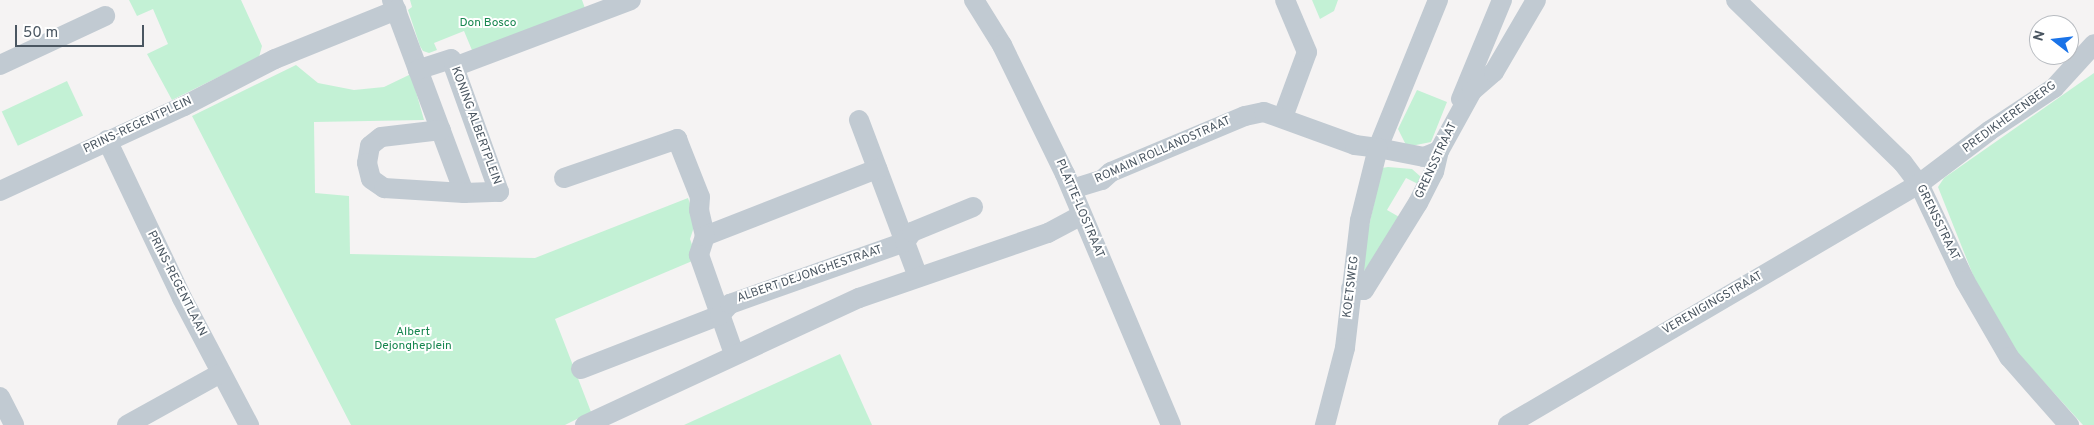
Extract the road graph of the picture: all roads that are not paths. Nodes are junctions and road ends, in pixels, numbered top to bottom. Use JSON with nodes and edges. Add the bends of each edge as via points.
{"nodes":[{"id":1,"x":631,"y":0,"type":"edge"},
{"id":2,"x":974,"y":0,"type":"edge"},
{"id":3,"x":1285,"y":0,"type":"edge"},
{"id":4,"x":1438,"y":0,"type":"edge"},
{"id":5,"x":1502,"y":0,"type":"edge"},
{"id":6,"x":1536,"y":0,"type":"edge"},
{"id":7,"x":1736,"y":0,"type":"edge"},
{"id":8,"x":394,"y":5,"type":"edge"},
{"id":9,"x":104,"y":16,"type":"dead end"},
{"id":10,"x":2094,"y":44,"type":"edge"},
{"id":11,"x":0,"y":65,"type":"edge"},
{"id":12,"x":454,"y":67,"type":"junction"},
{"id":13,"x":418,"y":70,"type":"junction"},
{"id":14,"x":1283,"y":117,"type":"junction"},
{"id":15,"x":859,"y":120,"type":"dead end"},
{"id":16,"x":441,"y":130,"type":"junction"},
{"id":17,"x":107,"y":140,"type":"junction"},
{"id":18,"x":1378,"y":148,"type":"junction"},
{"id":19,"x":1439,"y":151,"type":"junction"},
{"id":20,"x":876,"y":169,"type":"junction"},
{"id":21,"x":564,"y":178,"type":"dead end"},
{"id":22,"x":1919,"y":184,"type":"junction"},
{"id":23,"x":1072,"y":189,"type":"junction"},
{"id":24,"x":0,"y":191,"type":"edge"},
{"id":25,"x":464,"y":193,"type":"junction"},
{"id":26,"x":973,"y":207,"type":"dead end"},
{"id":27,"x":1082,"y":215,"type":"junction"},
{"id":28,"x":705,"y":236,"type":"junction"},
{"id":29,"x":904,"y":242,"type":"junction"},
{"id":30,"x":918,"y":277,"type":"junction"},
{"id":31,"x":1351,"y":289,"type":"junction"},
{"id":32,"x":720,"y":315,"type":"junction"},
{"id":33,"x":734,"y":354,"type":"junction"},
{"id":34,"x":580,"y":368,"type":"dead end"},
{"id":35,"x":221,"y":374,"type":"junction"},
{"id":36,"x":0,"y":397,"type":"edge"},
{"id":37,"x":14,"y":425,"type":"edge"},
{"id":38,"x":127,"y":425,"type":"edge"},
{"id":39,"x":250,"y":425,"type":"edge"},
{"id":40,"x":585,"y":425,"type":"edge"},
{"id":41,"x":1171,"y":425,"type":"edge"},
{"id":42,"x":1325,"y":425,"type":"edge"},
{"id":43,"x":1508,"y":425,"type":"edge"},
{"id":44,"x":2069,"y":425,"type":"edge"}],
"edges":[{"from":1,"to":12,"type":"street"},
{"from":2,"to":23,"type":"street","name":"PLATTE-LOSTRAAT","via":[[1002,45]]},
{"from":3,"to":14,"type":"street","via":[[1307,52]]},
{"from":4,"to":18,"type":"street","name":"KOETSWEG"},
{"from":5,"to":19,"type":"street"},
{"from":6,"to":19,"type":"street","name":"GRENSSTRAAT","via":[[1494,72],[1472,91]]},
{"from":7,"to":22,"type":"street","name":"GRENSSTRAAT","via":[[1903,163]]},
{"from":8,"to":13,"type":"street"},
{"from":8,"to":17,"type":"street","name":"PRINS-REGENTPLEIN"},
{"from":9,"to":11,"type":"street"},
{"from":10,"to":22,"type":"street","name":"PREDIKHERENBERG","via":[[2054,88],[1989,131]]},
{"from":12,"to":13,"type":"street","name":"KONING ALBERTPLEIN","via":[[451,59]]},
{"from":12,"to":25,"type":"street","name":"KONING ALBERTPLEIN","via":[[499,192]]},
{"from":13,"to":16,"type":"street"},
{"from":14,"to":18,"type":"street","name":"ROMAIN ROLLANDSTRAAT","via":[[1354,145]]},
{"from":14,"to":23,"type":"street","name":"ROMAIN ROLLANDSTRAAT","via":[[1264,112],[1245,116],[1111,172],[1102,180]]},
{"from":15,"to":20,"type":"street"},
{"from":16,"to":25,"type":"street"},
{"from":16,"to":25,"type":"street","name":"KONING ALBERTPLEIN","via":[[381,137],[370,146],[367,163],[371,179],[384,188]]},
{"from":17,"to":24,"type":"street","name":"PRINS-REGENTPLEIN"},
{"from":17,"to":35,"type":"street","name":"PRINS-REGENTLAAN"},
{"from":18,"to":19,"type":"street","via":[[1408,157],[1424,157]]},
{"from":18,"to":31,"type":"street","name":"KOETSWEG","via":[[1360,220]]},
{"from":19,"to":31,"type":"street","name":"GRENSSTRAAT","via":[[1434,172],[1418,203],[1364,290]]},
{"from":20,"to":28,"type":"street"},
{"from":20,"to":29,"type":"street"},
{"from":21,"to":28,"type":"street","via":[[677,139],[700,197],[699,210]]},
{"from":22,"to":43,"type":"street","name":"VERENIGINGSTRAAT"},
{"from":22,"to":44,"type":"street","name":"GRENSSTRAAT","via":[[1965,281],[2009,357]]},
{"from":23,"to":27,"type":"street","name":"PLATTE-LOSTRAAT"},
{"from":26,"to":29,"type":"street","name":"ALBERT DEJONGHESTRAAT","via":[[912,232]]},
{"from":27,"to":30,"type":"street","via":[[1048,233]]},
{"from":27,"to":41,"type":"street","name":"PLATTE-LOSTRAAT"},
{"from":28,"to":32,"type":"street","via":[[699,255]]},
{"from":29,"to":30,"type":"street"},
{"from":29,"to":32,"type":"street","name":"ALBERT DEJONGHESTRAAT","via":[[730,304]]},
{"from":30,"to":33,"type":"street","via":[[859,298]]},
{"from":31,"to":42,"type":"street","name":"KOETSWEG","via":[[1345,348]]},
{"from":32,"to":33,"type":"street"},
{"from":32,"to":34,"type":"street","name":"ALBERT DEJONGHESTRAAT"},
{"from":33,"to":40,"type":"street"},
{"from":35,"to":38,"type":"street"},
{"from":35,"to":39,"type":"street","name":"PRINS-REGENTLAAN"},
{"from":36,"to":37,"type":"street"}]}
